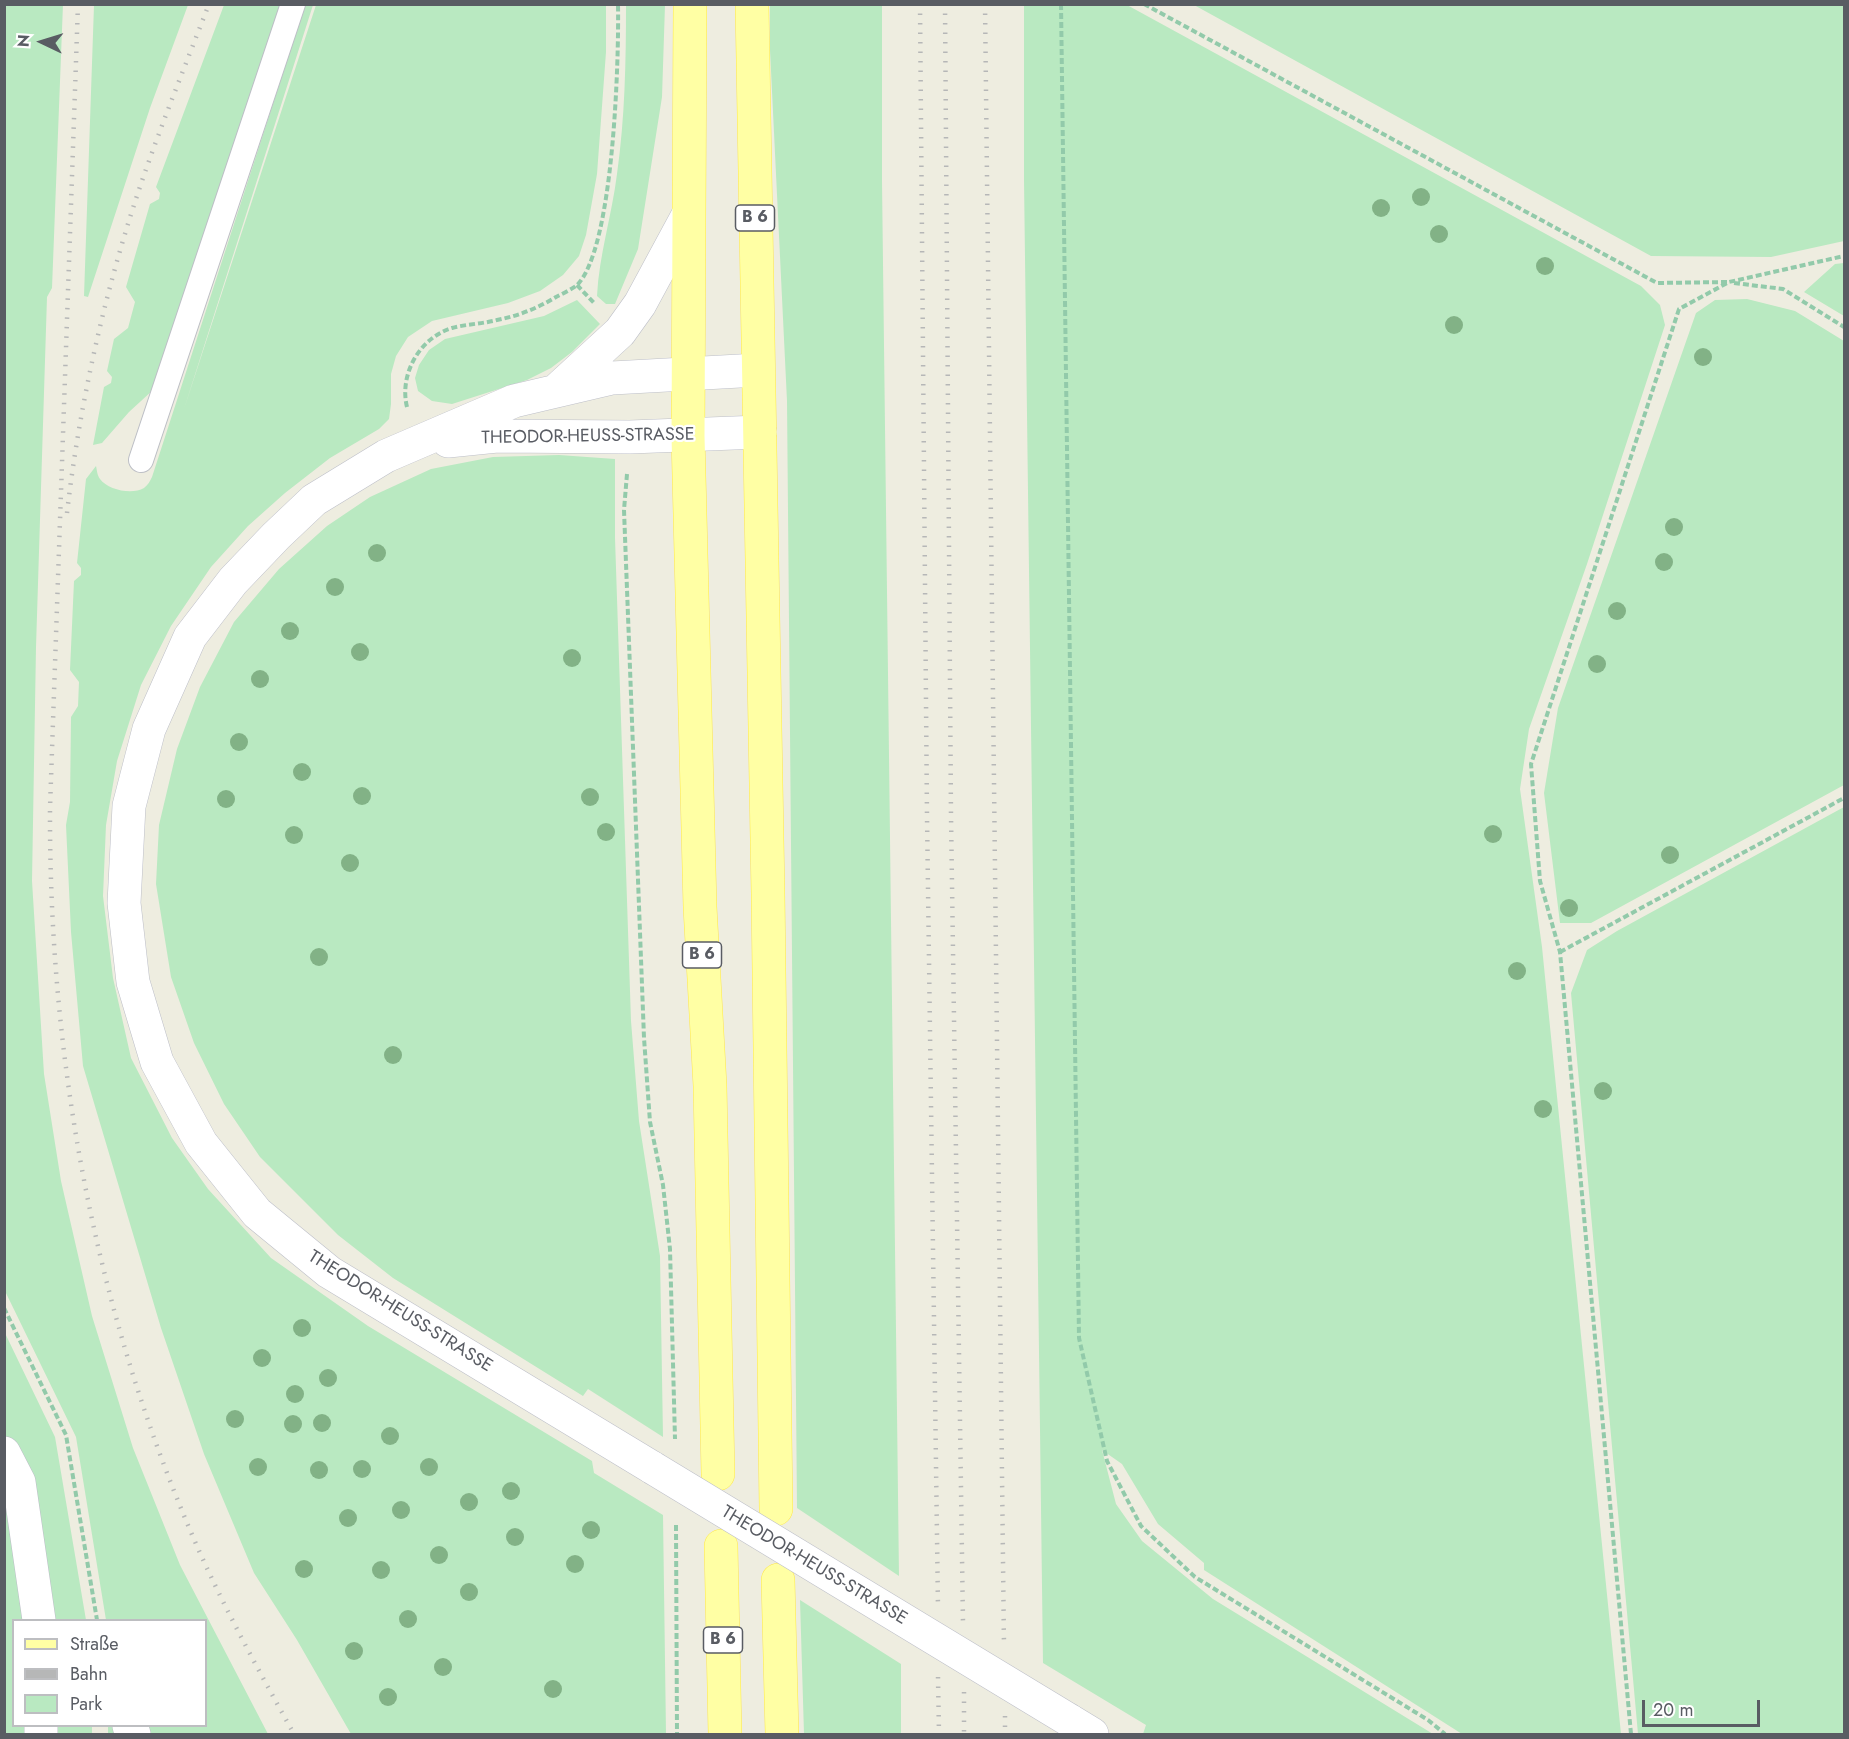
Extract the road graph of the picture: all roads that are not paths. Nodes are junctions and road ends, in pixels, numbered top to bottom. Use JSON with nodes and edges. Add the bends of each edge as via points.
{"nodes":[{"id":1,"x":293,"y":4,"type":"edge"},
{"id":2,"x":690,"y":4,"type":"edge"},
{"id":3,"x":752,"y":4,"type":"edge"},
{"id":4,"x":688,"y":214,"type":"junction"},
{"id":5,"x":758,"y":370,"type":"junction"},
{"id":6,"x":688,"y":373,"type":"junction"},
{"id":7,"x":556,"y":391,"type":"junction"},
{"id":8,"x":760,"y":432,"type":"junction"},
{"id":9,"x":688,"y":436,"type":"junction"},
{"id":10,"x":416,"y":444,"type":"junction"},
{"id":11,"x":141,"y":460,"type":"dead end"},
{"id":12,"x":4,"y":1453,"type":"edge"},
{"id":13,"x":718,"y":1473,"type":"dead end"},
{"id":14,"x":776,"y":1509,"type":"dead end"},
{"id":15,"x":721,"y":1545,"type":"dead end"},
{"id":16,"x":778,"y":1580,"type":"dead end"},
{"id":17,"x":39,"y":1619,"type":"edge"},
{"id":18,"x":1080,"y":1727,"type":"edge"},
{"id":19,"x":725,"y":1734,"type":"edge"},
{"id":20,"x":782,"y":1734,"type":"edge"}],
"edges":[{"from":1,"to":11,"type":"lane"},
{"from":2,"to":4,"type":"main road","number":"B 6"},
{"from":3,"to":5,"type":"main road","number":"B 6"},
{"from":4,"to":6,"type":"main road","number":"B 6"},
{"from":4,"to":7,"type":"street","via":[[640,304],[620,332]]},
{"from":5,"to":6,"type":"street","name":"THEODOR-HEUSS-STRASSE"},
{"from":5,"to":8,"type":"main road","number":"B 6"},
{"from":6,"to":7,"type":"street","name":"THEODOR-HEUSS-STRASSE","via":[[612,378]]},
{"from":6,"to":9,"type":"main road","number":"B 6"},
{"from":7,"to":10,"type":"street","name":"THEODOR-HEUSS-STRASSE","via":[[514,401]]},
{"from":8,"to":9,"type":"street","name":"THEODOR-HEUSS-STRASSE"},
{"from":8,"to":14,"type":"main road","number":"B 6"},
{"from":9,"to":10,"type":"street","name":"THEODOR-HEUSS-STRASSE","via":[[497,436]]},
{"from":9,"to":13,"type":"main road","number":"B 6","via":[[700,907],[710,1086]]},
{"from":10,"to":18,"type":"street","name":"THEODOR-HEUSS-STRASSE","bridge":true,"via":[[386,456],[314,500],[233,581],[190,637],[149,729],[129,806],[124,903],[133,982],[157,1062],[201,1143],[257,1214],[329,1272],[664,1457]]},
{"from":12,"to":17,"type":"street","via":[[19,1482]]},
{"from":15,"to":19,"type":"main road","number":"B 6"},
{"from":16,"to":20,"type":"main road"}]}
